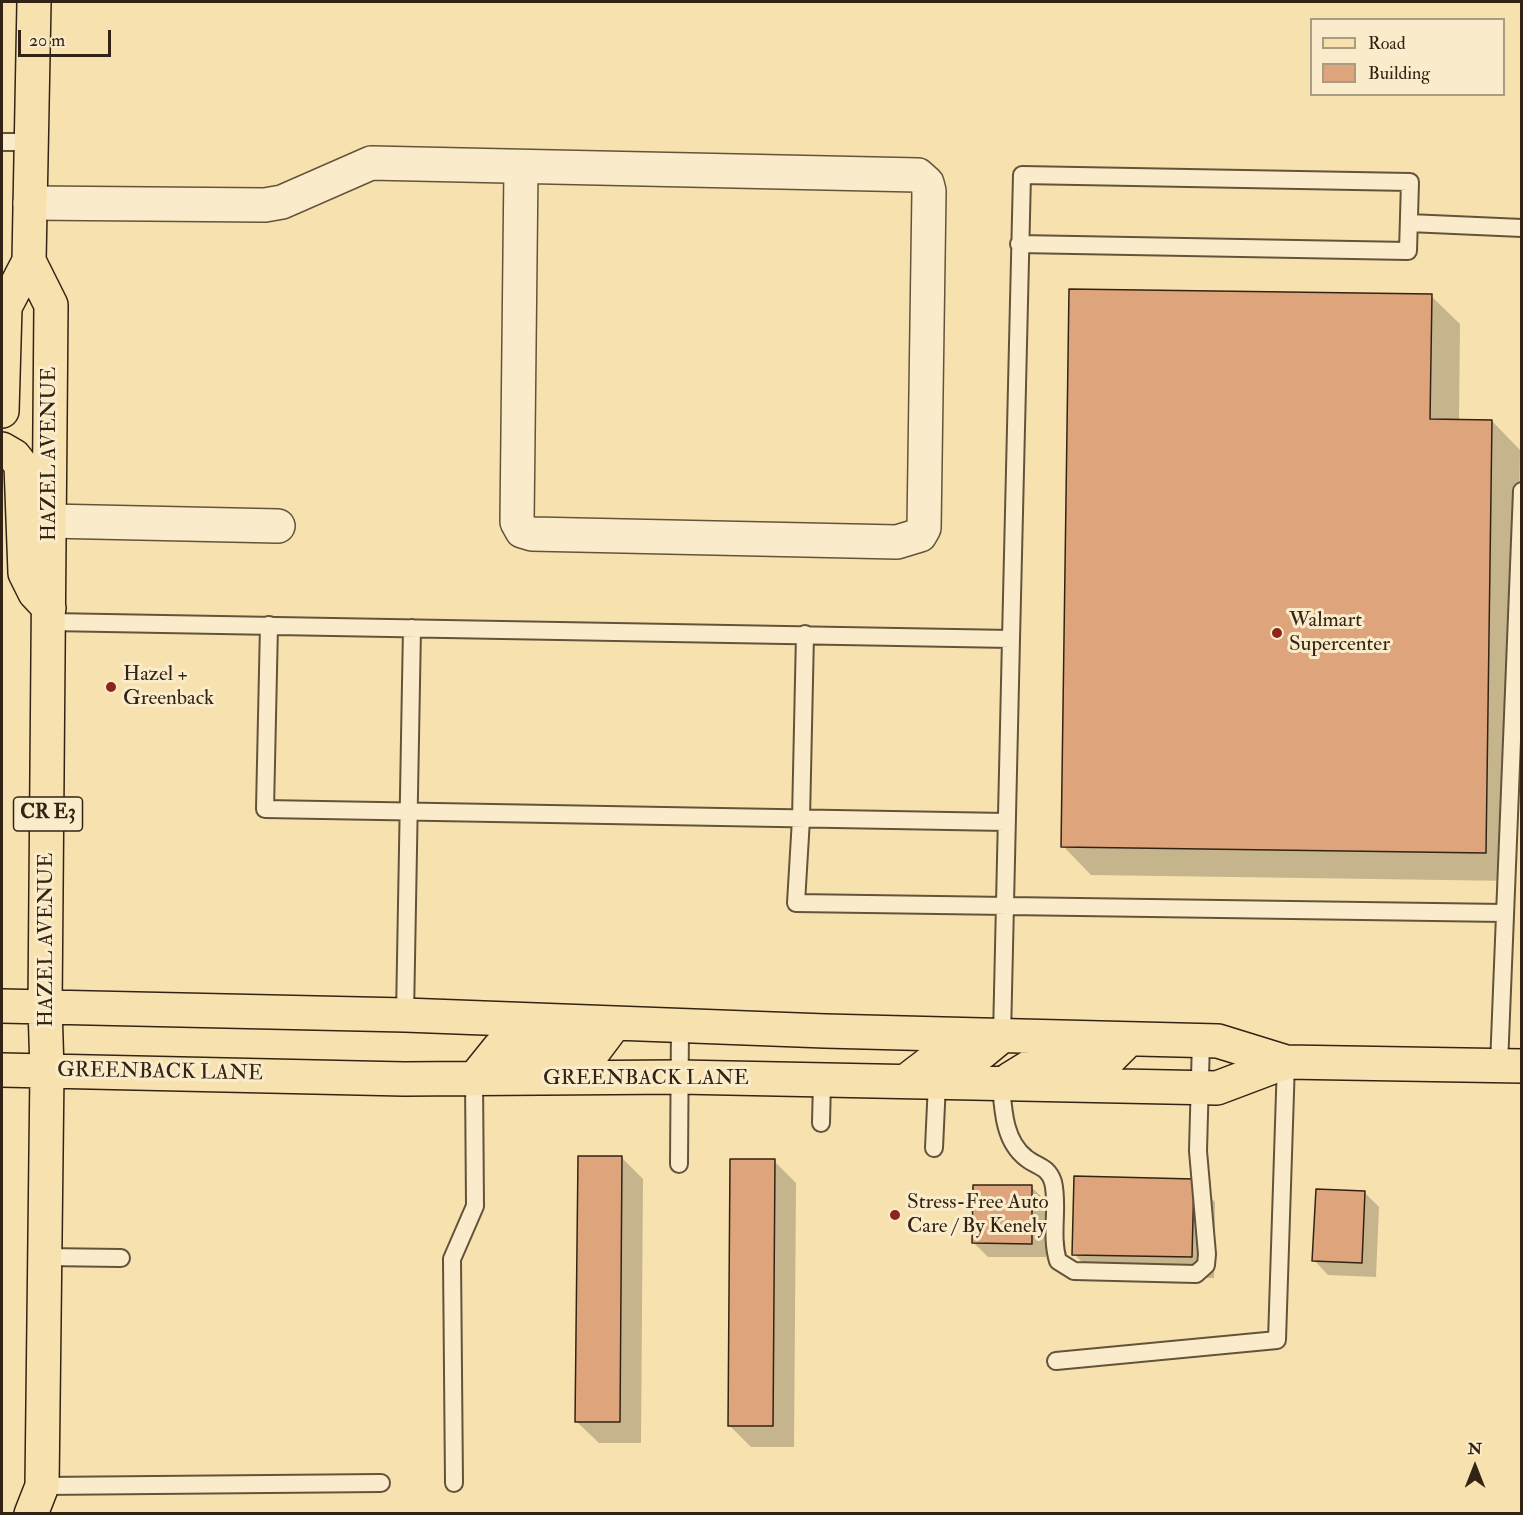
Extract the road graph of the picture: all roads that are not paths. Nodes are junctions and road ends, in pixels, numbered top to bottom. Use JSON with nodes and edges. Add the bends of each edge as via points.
{"nodes":[{"id":1,"x":34,"y":2,"type":"edge"},
{"id":2,"x":16,"y":142,"type":"edge"},
{"id":3,"x":521,"y":168,"type":"junction"},
{"id":4,"x":30,"y":203,"type":"junction"},
{"id":5,"x":1409,"y":223,"type":"junction"},
{"id":6,"x":1521,"y":228,"type":"edge"},
{"id":7,"x":1019,"y":244,"type":"junction"},
{"id":8,"x":29,"y":261,"type":"junction"},
{"id":9,"x":2,"y":411,"type":"edge"},
{"id":10,"x":2,"y":448,"type":"edge"},
{"id":11,"x":1521,"y":491,"type":"edge"},
{"id":12,"x":49,"y":521,"type":"junction"},
{"id":13,"x":278,"y":526,"type":"dead end"},
{"id":14,"x":50,"y":615,"type":"junction"},
{"id":15,"x":269,"y":625,"type":"junction"},
{"id":16,"x":412,"y":628,"type":"junction"},
{"id":17,"x":805,"y":634,"type":"junction"},
{"id":18,"x":1011,"y":639,"type":"junction"},
{"id":19,"x":408,"y":812,"type":"junction"},
{"id":20,"x":801,"y":819,"type":"junction"},
{"id":21,"x":1006,"y":822,"type":"junction"},
{"id":22,"x":1003,"y":907,"type":"junction"},
{"id":23,"x":1504,"y":913,"type":"junction"},
{"id":24,"x":2,"y":1006,"type":"edge"},
{"id":25,"x":45,"y":1007,"type":"junction"},
{"id":26,"x":405,"y":1015,"type":"junction"},
{"id":27,"x":615,"y":1023,"type":"junction"},
{"id":28,"x":680,"y":1025,"type":"junction"},
{"id":29,"x":1002,"y":1036,"type":"junction"},
{"id":30,"x":1129,"y":1038,"type":"junction"},
{"id":31,"x":1201,"y":1040,"type":"junction"},
{"id":32,"x":1286,"y":1062,"type":"junction"},
{"id":33,"x":1510,"y":1066,"type":"edge"},
{"id":34,"x":2,"y":1070,"type":"edge"},
{"id":35,"x":47,"y":1071,"type":"junction"},
{"id":36,"x":680,"y":1077,"type":"junction"},
{"id":37,"x":474,"y":1079,"type":"junction"},
{"id":38,"x":822,"y":1081,"type":"junction"},
{"id":39,"x":904,"y":1082,"type":"junction"},
{"id":40,"x":937,"y":1083,"type":"junction"},
{"id":41,"x":1001,"y":1084,"type":"junction"},
{"id":42,"x":1200,"y":1088,"type":"junction"},
{"id":43,"x":821,"y":1123,"type":"dead end"},
{"id":44,"x":934,"y":1148,"type":"dead end"},
{"id":45,"x":679,"y":1164,"type":"dead end"},
{"id":46,"x":45,"y":1257,"type":"junction"},
{"id":47,"x":121,"y":1258,"type":"dead end"},
{"id":48,"x":1056,"y":1361,"type":"dead end"},
{"id":49,"x":381,"y":1483,"type":"dead end"},
{"id":50,"x":454,"y":1483,"type":"dead end"},
{"id":51,"x":36,"y":1500,"type":"edge"}],
"edges":[{"from":1,"to":2,"type":"main road","name":"HAZEL AVENUE","number":"CR E3"},
{"from":2,"to":4,"type":"main road","name":"HAZEL AVENUE","number":"CR E3"},
{"from":3,"to":3,"type":"street","via":[[918,175],[925,179],[929,191],[921,535],[897,542],[522,531],[517,522]]},
{"from":3,"to":4,"type":"street","via":[[371,163],[282,202],[257,206]]},
{"from":4,"to":8,"type":"main road","name":"HAZEL AVENUE","number":"CR E3"},
{"from":5,"to":6,"type":"lane"},
{"from":5,"to":7,"type":"lane","via":[[1408,251]]},
{"from":5,"to":7,"type":"lane","via":[[1410,182],[1022,175]]},
{"from":7,"to":18,"type":"lane"},
{"from":8,"to":9,"type":"main road","name":"HAZEL AVENUE","number":"CR E3","via":[[5,307]]},
{"from":8,"to":12,"type":"main road","name":"HAZEL AVENUE","number":"CR E3","via":[[51,305]]},
{"from":10,"to":14,"type":"main road","via":[[21,465],[25,573]]},
{"from":11,"to":23,"type":"lane"},
{"from":12,"to":13,"type":"street"},
{"from":12,"to":14,"type":"main road","name":"HAZEL AVENUE","number":"CR E3"},
{"from":14,"to":15,"type":"lane"},
{"from":14,"to":25,"type":"main road","name":"HAZEL AVENUE","number":"CR E3"},
{"from":15,"to":16,"type":"lane"},
{"from":15,"to":19,"type":"lane","via":[[265,809]]},
{"from":16,"to":17,"type":"lane"},
{"from":16,"to":19,"type":"lane"},
{"from":17,"to":18,"type":"lane"},
{"from":17,"to":20,"type":"lane"},
{"from":18,"to":21,"type":"lane"},
{"from":19,"to":20,"type":"lane"},
{"from":19,"to":26,"type":"lane"},
{"from":20,"to":21,"type":"lane"},
{"from":20,"to":22,"type":"lane","via":[[796,903]]},
{"from":21,"to":22,"type":"lane"},
{"from":22,"to":23,"type":"lane"},
{"from":22,"to":29,"type":"lane"},
{"from":23,"to":33,"type":"lane"},
{"from":24,"to":25,"type":"main road","name":"GREENBACK LANE"},
{"from":25,"to":26,"type":"main road","name":"GREENBACK LANE"},
{"from":25,"to":35,"type":"main road","name":"HAZEL AVENUE","number":"CR E3"},
{"from":26,"to":27,"type":"main road","name":"GREENBACK LANE"},
{"from":27,"to":28,"type":"main road","name":"GREENBACK LANE"},
{"from":27,"to":37,"type":"main road","via":[[594,1051],[499,1048]]},
{"from":28,"to":29,"type":"main road","name":"GREENBACK LANE"},
{"from":28,"to":36,"type":"lane"},
{"from":29,"to":30,"type":"main road","name":"GREENBACK LANE"},
{"from":29,"to":39,"type":"main road","via":[[981,1053],[931,1062]]},
{"from":30,"to":31,"type":"main road","name":"GREENBACK LANE"},
{"from":30,"to":41,"type":"main road","via":[[1108,1060],[1036,1063]]},
{"from":31,"to":32,"type":"main road","name":"GREENBACK LANE","via":[[1218,1041]]},
{"from":31,"to":42,"type":"lane"},
{"from":32,"to":33,"type":"main road","name":"GREENBACK LANE"},
{"from":32,"to":42,"type":"main road","name":"GREENBACK LANE","via":[[1217,1088]]},
{"from":32,"to":48,"type":"lane","via":[[1277,1340]]},
{"from":34,"to":35,"type":"main road","name":"GREENBACK LANE"},
{"from":35,"to":37,"type":"main road","name":"GREENBACK LANE"},
{"from":35,"to":46,"type":"main road","name":"HAZEL AVENUE","number":"CR E3"},
{"from":36,"to":37,"type":"main road","name":"GREENBACK LANE"},
{"from":36,"to":38,"type":"main road","name":"GREENBACK LANE"},
{"from":36,"to":45,"type":"lane"},
{"from":37,"to":50,"type":"lane","via":[[475,1206],[452,1259]]},
{"from":38,"to":39,"type":"main road","name":"GREENBACK LANE"},
{"from":38,"to":43,"type":"lane"},
{"from":39,"to":40,"type":"main road","name":"GREENBACK LANE"},
{"from":40,"to":41,"type":"main road","name":"GREENBACK LANE"},
{"from":40,"to":44,"type":"lane"},
{"from":41,"to":42,"type":"main road","name":"GREENBACK LANE"},
{"from":41,"to":42,"type":"lane","via":[[1004,1118],[1012,1140],[1025,1158],[1044,1167],[1053,1182],[1054,1248],[1058,1261],[1074,1271],[1183,1275],[1196,1274],[1206,1265],[1208,1254],[1198,1151]]},
{"from":46,"to":47,"type":"lane"},
{"from":46,"to":51,"type":"main road","name":"HAZEL AVENUE","number":"CR E3"},
{"from":49,"to":51,"type":"lane"}]}
